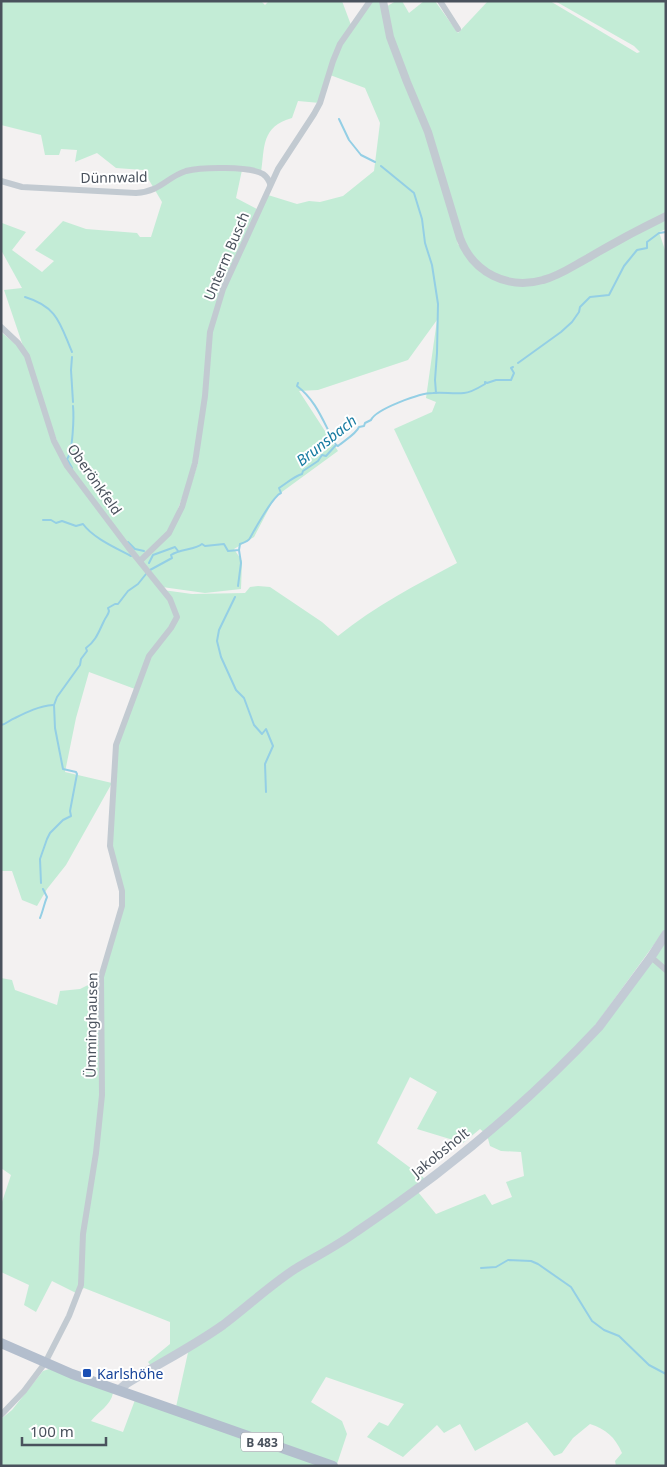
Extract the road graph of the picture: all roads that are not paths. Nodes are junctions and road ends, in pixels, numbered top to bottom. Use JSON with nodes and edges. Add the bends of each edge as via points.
{"nodes":[{"id":1,"x":370,"y":1,"type":"edge"},
{"id":2,"x":383,"y":1,"type":"edge"},
{"id":3,"x":440,"y":1,"type":"edge"},
{"id":4,"x":458,"y":29,"type":"dead end"},
{"id":5,"x":4,"y":182,"type":"edge"},
{"id":6,"x":270,"y":184,"type":"junction"},
{"id":7,"x":666,"y":216,"type":"edge"},
{"id":8,"x":1,"y":327,"type":"edge"},
{"id":9,"x":140,"y":561,"type":"junction"},
{"id":10,"x":175,"y":609,"type":"joint"},
{"id":11,"x":666,"y":934,"type":"edge"},
{"id":12,"x":651,"y":956,"type":"junction"},
{"id":13,"x":666,"y":970,"type":"edge"},
{"id":14,"x":1,"y":1343,"type":"edge"},
{"id":15,"x":44,"y":1363,"type":"junction"},
{"id":16,"x":119,"y":1390,"type":"junction"},
{"id":17,"x":1,"y":1415,"type":"edge"},
{"id":18,"x":333,"y":1466,"type":"edge"}],
"edges":[{"from":1,"to":6,"type":"street","name":"Unterm Busch","via":[[340,44],[320,103]]},
{"from":2,"to":7,"type":"street","via":[[390,37],[428,132],[460,238],[466,252],[483,270],[508,282],[543,280]]},
{"from":3,"to":4,"type":"street"},
{"from":5,"to":6,"type":"street","name":"Dünnwald","via":[[22,187],[136,193],[153,190],[185,171],[217,168],[261,173]]},
{"from":6,"to":9,"type":"street","name":"Unterm Busch","via":[[223,289],[210,332],[195,463],[182,507],[169,533]]},
{"from":8,"to":9,"type":"street","name":"Oberönkfeld","via":[[27,356],[54,441],[67,466]]},
{"from":9,"to":10,"type":"street","name":"Oberönkfeld"},
{"from":10,"to":15,"type":"street","name":"Ümminghausen","via":[[176,622],[148,656],[116,745],[110,846],[123,896],[118,925],[101,977],[102,1095],[83,1234],[81,1285]]},
{"from":11,"to":12,"type":"main road","name":"Jakobsholt"},
{"from":12,"to":13,"type":"street"},
{"from":12,"to":16,"type":"main road","name":"Jakobsholt","via":[[589,1037],[545,1082],[448,1166],[354,1234],[294,1270],[217,1329]]},
{"from":14,"to":15,"type":"main road","number":"B 483"},
{"from":15,"to":16,"type":"main road","number":"B 483"},
{"from":15,"to":17,"type":"street","name":"Ümminghausen"},
{"from":16,"to":18,"type":"main road","number":"B 483"}]}
